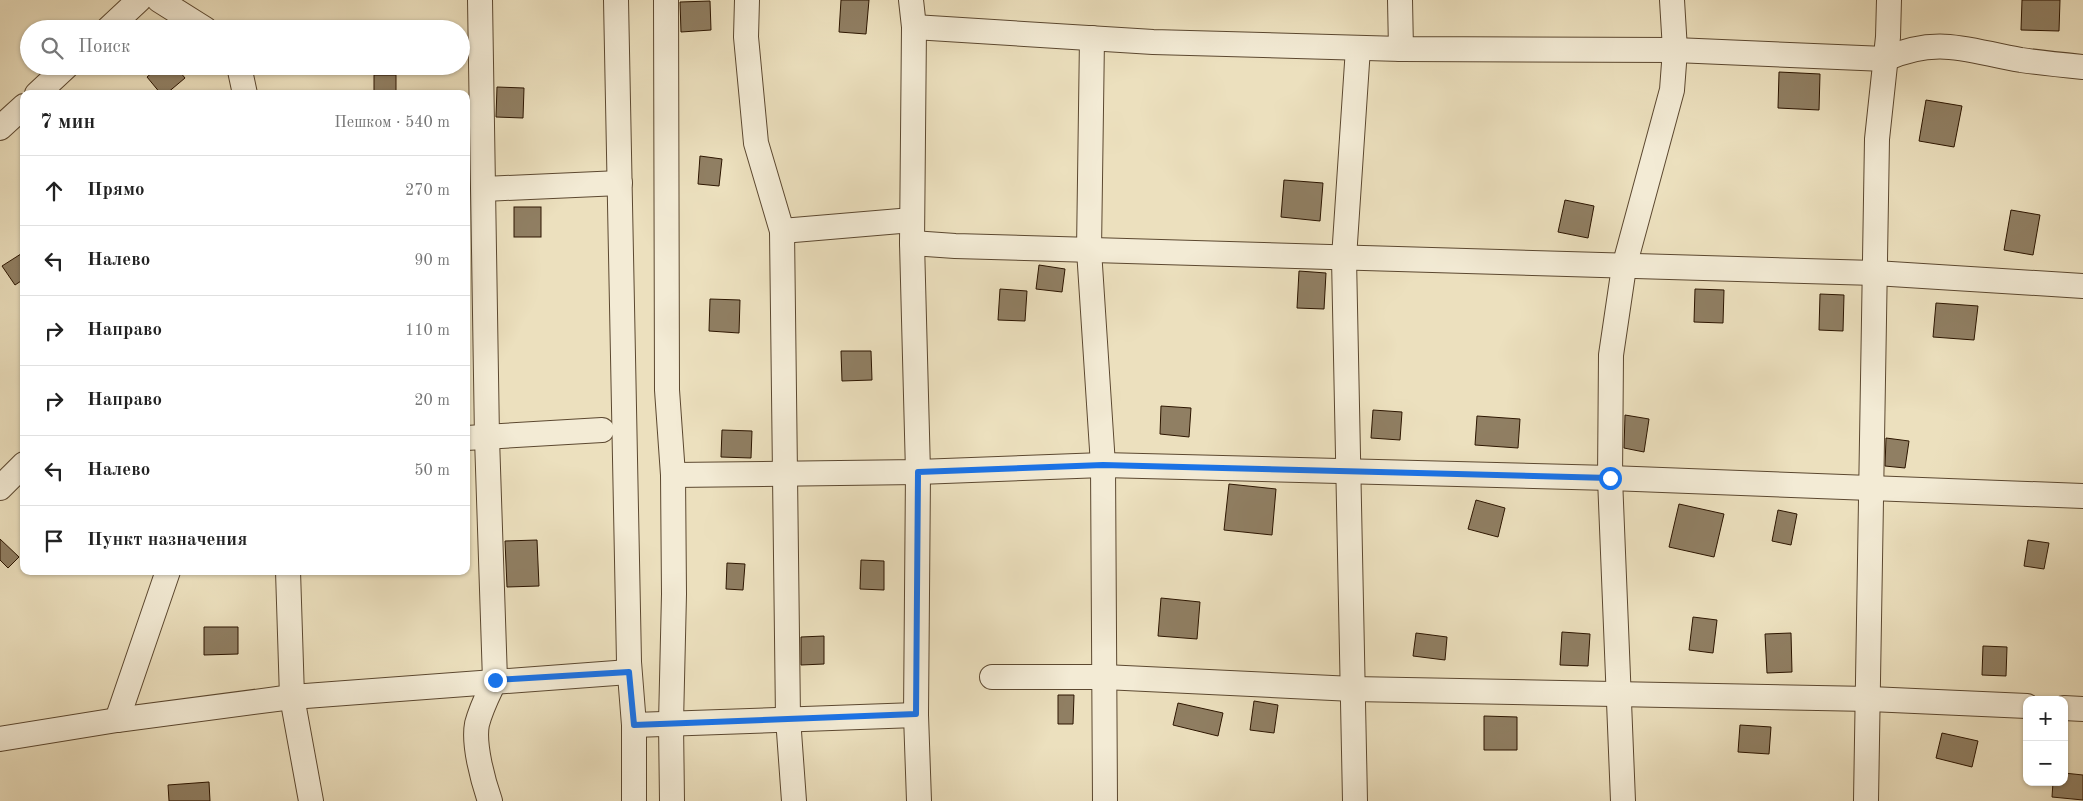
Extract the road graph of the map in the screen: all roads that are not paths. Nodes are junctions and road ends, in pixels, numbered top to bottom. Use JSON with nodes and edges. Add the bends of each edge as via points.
{"nodes":[{"id":1,"x":139,"y":0,"type":"edge"},
{"id":2,"x":159,"y":0,"type":"edge"},
{"id":3,"x":480,"y":0,"type":"edge"},
{"id":4,"x":616,"y":0,"type":"edge"},
{"id":5,"x":666,"y":0,"type":"edge"},
{"id":6,"x":747,"y":0,"type":"edge"},
{"id":7,"x":911,"y":0,"type":"edge"},
{"id":8,"x":1400,"y":0,"type":"edge"},
{"id":9,"x":1672,"y":0,"type":"edge"},
{"id":10,"x":1889,"y":0,"type":"edge"},
{"id":11,"x":118,"y":20,"type":"edge"},
{"id":12,"x":191,"y":20,"type":"edge"},
{"id":13,"x":914,"y":27,"type":"junction"},
{"id":14,"x":1092,"y":38,"type":"junction"},
{"id":15,"x":1358,"y":48,"type":"junction"},
{"id":16,"x":1402,"y":49,"type":"junction"},
{"id":17,"x":1674,"y":50,"type":"junction"},
{"id":18,"x":1885,"y":59,"type":"junction"},
{"id":19,"x":2083,"y":67,"type":"edge"},
{"id":20,"x":57,"y":75,"type":"edge"},
{"id":21,"x":241,"y":75,"type":"edge"},
{"id":22,"x":41,"y":90,"type":"edge"},
{"id":23,"x":244,"y":90,"type":"edge"},
{"id":24,"x":20,"y":110,"type":"edge"},
{"id":25,"x":0,"y":128,"type":"edge"},
{"id":26,"x":620,"y":183,"type":"junction"},
{"id":27,"x":484,"y":189,"type":"junction"},
{"id":28,"x":782,"y":230,"type":"junction"},
{"id":29,"x":912,"y":232,"type":"junction"},
{"id":30,"x":1089,"y":250,"type":"junction"},
{"id":31,"x":1344,"y":258,"type":"junction"},
{"id":32,"x":1624,"y":267,"type":"junction"},
{"id":33,"x":1875,"y":273,"type":"junction"},
{"id":34,"x":2083,"y":286,"type":"edge"},
{"id":35,"x":602,"y":430,"type":"dead end"},
{"id":36,"x":477,"y":438,"type":"edge"},
{"id":37,"x":1103,"y":465,"type":"junction"},
{"id":38,"x":20,"y":468,"type":"edge"},
{"id":39,"x":1349,"y":471,"type":"junction"},
{"id":40,"x":784,"y":472,"type":"junction"},
{"id":41,"x":918,"y":472,"type":"junction"},
{"id":42,"x":673,"y":475,"type":"junction"},
{"id":43,"x":1610,"y":478,"type":"junction"},
{"id":44,"x":0,"y":488,"type":"edge"},
{"id":45,"x":1873,"y":488,"type":"junction"},
{"id":46,"x":2083,"y":496,"type":"edge"},
{"id":47,"x":167,"y":575,"type":"edge"},
{"id":48,"x":288,"y":575,"type":"edge"},
{"id":49,"x":629,"y":672,"type":"junction"},
{"id":50,"x":992,"y":677,"type":"dead end"},
{"id":51,"x":1104,"y":677,"type":"junction"},
{"id":52,"x":495,"y":680,"type":"junction"},
{"id":53,"x":1353,"y":690,"type":"junction"},
{"id":54,"x":1619,"y":695,"type":"junction"},
{"id":55,"x":292,"y":698,"type":"junction"},
{"id":56,"x":1870,"y":699,"type":"junction"},
{"id":57,"x":2023,"y":706,"type":"edge"},
{"id":58,"x":2068,"y":708,"type":"edge"},
{"id":59,"x":2083,"y":709,"type":"edge"},
{"id":60,"x":916,"y":714,"type":"junction"},
{"id":61,"x":788,"y":718,"type":"junction"},
{"id":62,"x":117,"y":720,"type":"junction"},
{"id":63,"x":671,"y":723,"type":"junction"},
{"id":64,"x":634,"y":725,"type":"junction"},
{"id":65,"x":0,"y":739,"type":"edge"},
{"id":66,"x":311,"y":801,"type":"edge"},
{"id":67,"x":490,"y":801,"type":"edge"},
{"id":68,"x":634,"y":801,"type":"edge"},
{"id":69,"x":672,"y":801,"type":"edge"},
{"id":70,"x":794,"y":801,"type":"edge"},
{"id":71,"x":919,"y":801,"type":"edge"},
{"id":72,"x":1106,"y":801,"type":"edge"},
{"id":73,"x":1355,"y":801,"type":"edge"},
{"id":74,"x":1623,"y":801,"type":"edge"},
{"id":75,"x":1866,"y":801,"type":"edge"}],
"edges":[{"from":1,"to":11,"type":"street"},
{"from":2,"to":12,"type":"street"},
{"from":3,"to":27,"type":"street"},
{"from":4,"to":26,"type":"street"},
{"from":5,"to":42,"type":"street","via":[[667,390]]},
{"from":6,"to":28,"type":"street","via":[[746,37],[756,143]]},
{"from":7,"to":13,"type":"street"},
{"from":8,"to":16,"type":"street"},
{"from":9,"to":17,"type":"street"},
{"from":10,"to":18,"type":"street"},
{"from":13,"to":14,"type":"street"},
{"from":13,"to":29,"type":"street"},
{"from":14,"to":15,"type":"street"},
{"from":14,"to":30,"type":"street"},
{"from":15,"to":16,"type":"street"},
{"from":15,"to":31,"type":"street"},
{"from":16,"to":17,"type":"street"},
{"from":17,"to":18,"type":"street"},
{"from":17,"to":32,"type":"street","via":[[1672,90]]},
{"from":18,"to":19,"type":"street","via":[[1907,49],[1931,45]]},
{"from":18,"to":33,"type":"street","via":[[1877,139]]},
{"from":20,"to":22,"type":"street"},
{"from":21,"to":23,"type":"street"},
{"from":24,"to":25,"type":"street"},
{"from":26,"to":27,"type":"street"},
{"from":26,"to":49,"type":"street"},
{"from":27,"to":36,"type":"street"},
{"from":28,"to":29,"type":"street"},
{"from":28,"to":40,"type":"street"},
{"from":29,"to":30,"type":"street"},
{"from":29,"to":41,"type":"street"},
{"from":30,"to":31,"type":"street"},
{"from":30,"to":37,"type":"street"},
{"from":31,"to":32,"type":"street"},
{"from":31,"to":39,"type":"street"},
{"from":32,"to":33,"type":"street"},
{"from":32,"to":43,"type":"street","via":[[1611,355]]},
{"from":33,"to":34,"type":"street"},
{"from":33,"to":45,"type":"street"},
{"from":35,"to":36,"type":"street"},
{"from":36,"to":52,"type":"street"},
{"from":37,"to":39,"type":"street"},
{"from":37,"to":41,"type":"street"},
{"from":37,"to":51,"type":"street"},
{"from":38,"to":44,"type":"street"},
{"from":39,"to":43,"type":"street"},
{"from":39,"to":53,"type":"street"},
{"from":40,"to":41,"type":"street"},
{"from":40,"to":42,"type":"street"},
{"from":40,"to":61,"type":"street"},
{"from":41,"to":60,"type":"street"},
{"from":42,"to":63,"type":"street"},
{"from":43,"to":45,"type":"street"},
{"from":43,"to":54,"type":"street"},
{"from":45,"to":46,"type":"street"},
{"from":45,"to":56,"type":"street"},
{"from":47,"to":62,"type":"street"},
{"from":48,"to":55,"type":"street"},
{"from":49,"to":52,"type":"street"},
{"from":49,"to":64,"type":"street"},
{"from":50,"to":51,"type":"street"},
{"from":51,"to":53,"type":"street"},
{"from":51,"to":72,"type":"street"},
{"from":52,"to":55,"type":"street"},
{"from":52,"to":67,"type":"street","via":[[477,726],[479,760]]},
{"from":53,"to":54,"type":"street"},
{"from":53,"to":73,"type":"street"},
{"from":54,"to":56,"type":"street"},
{"from":54,"to":74,"type":"street"},
{"from":55,"to":62,"type":"street"},
{"from":55,"to":66,"type":"street"},
{"from":56,"to":57,"type":"street"},
{"from":56,"to":75,"type":"street"},
{"from":58,"to":59,"type":"street"},
{"from":60,"to":61,"type":"street"},
{"from":60,"to":71,"type":"street"},
{"from":61,"to":63,"type":"street"},
{"from":61,"to":70,"type":"street"},
{"from":62,"to":65,"type":"street"},
{"from":63,"to":64,"type":"street"},
{"from":63,"to":69,"type":"street"},
{"from":64,"to":68,"type":"street"}]}
